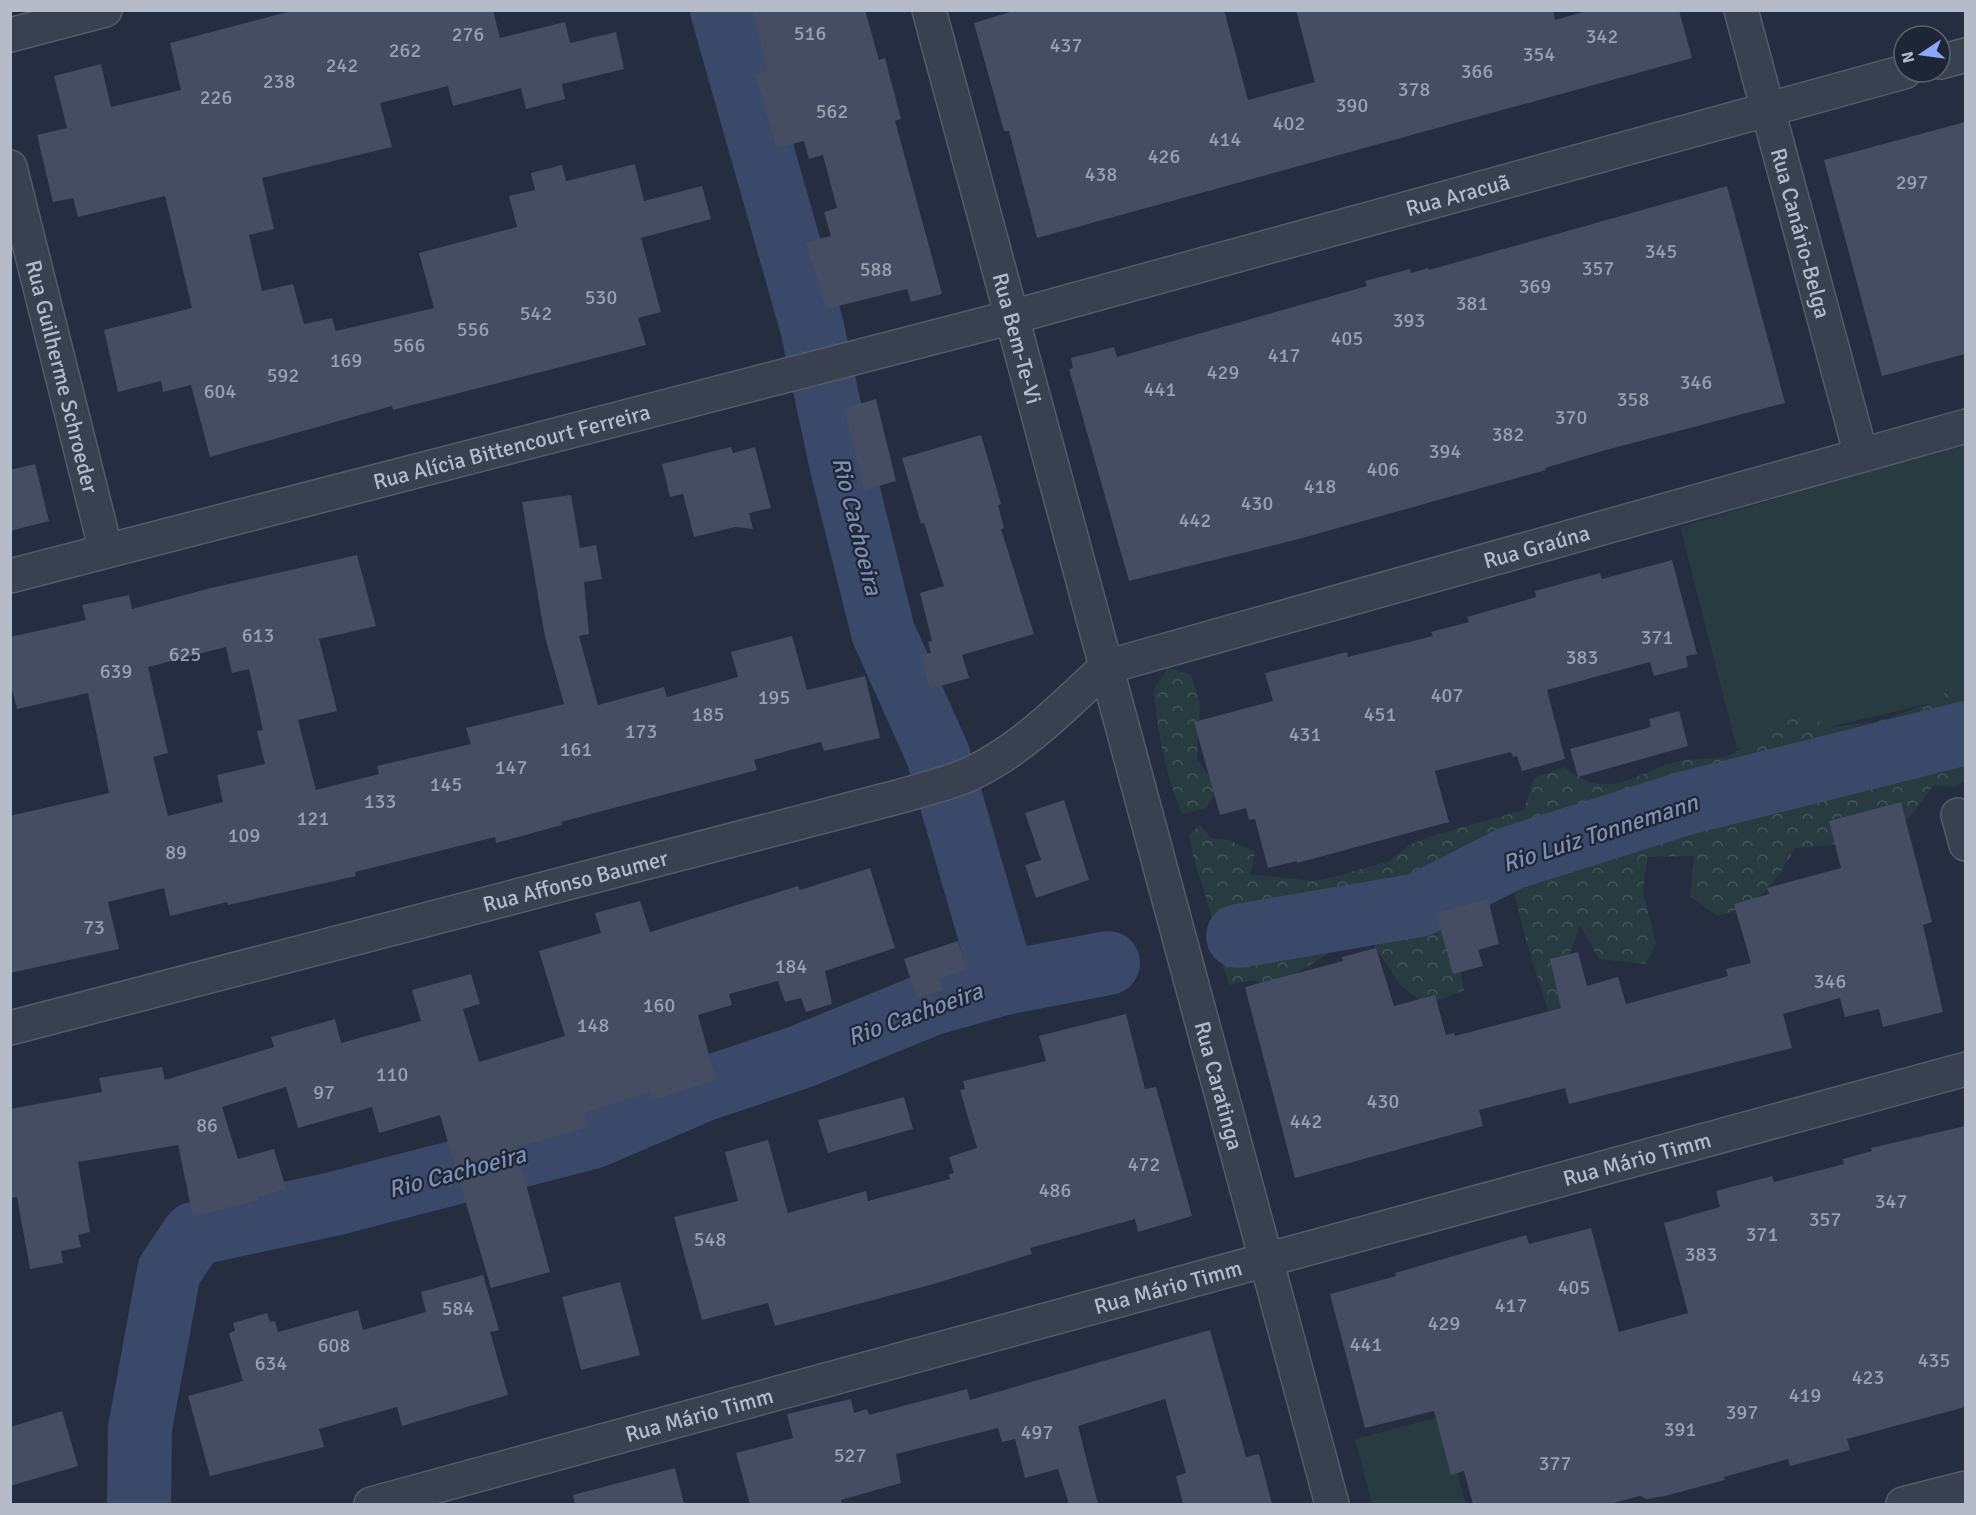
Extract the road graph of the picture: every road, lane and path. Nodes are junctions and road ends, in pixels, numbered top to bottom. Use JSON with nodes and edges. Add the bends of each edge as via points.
{"nodes":[{"id":1,"x":105,"y":10,"type":"edge"},
{"id":2,"x":929,"y":10,"type":"edge"},
{"id":3,"x":1741,"y":10,"type":"edge"},
{"id":4,"x":10,"y":34,"type":"edge"},
{"id":5,"x":1892,"y":75,"type":"edge"},
{"id":6,"x":1768,"y":109,"type":"junction"},
{"id":7,"x":10,"y":167,"type":"edge"},
{"id":8,"x":1012,"y":317,"type":"junction"},
{"id":9,"x":1965,"y":426,"type":"edge"},
{"id":10,"x":1861,"y":455,"type":"junction"},
{"id":11,"x":106,"y":551,"type":"junction"},
{"id":12,"x":10,"y":576,"type":"edge"},
{"id":13,"x":1106,"y":667,"type":"junction"},
{"id":14,"x":10,"y":1028,"type":"edge"},
{"id":15,"x":1965,"y":1069,"type":"edge"},
{"id":16,"x":1266,"y":1260,"type":"junction"},
{"id":17,"x":1965,"y":1488,"type":"edge"},
{"id":18,"x":371,"y":1504,"type":"edge"},
{"id":19,"x":1332,"y":1504,"type":"edge"},
{"id":20,"x":1903,"y":1504,"type":"edge"}],
"edges":[{"from":1,"to":4,"type":"street"},
{"from":2,"to":8,"type":"street","name":"Rua Bem-Te-Vi"},
{"from":3,"to":6,"type":"street","name":"Rua Canário-Belga"},
{"from":5,"to":6,"type":"street","name":"Rua Aracuã"},
{"from":6,"to":8,"type":"street","name":"Rua Aracuã"},
{"from":6,"to":10,"type":"street","name":"Rua Canário-Belga"},
{"from":7,"to":11,"type":"street","name":"Rua Guilherme Schroeder"},
{"from":8,"to":11,"type":"street","name":"Rua Alícia Bittencourt Ferreira"},
{"from":8,"to":13,"type":"street","name":"Rua Bem-Te-Vi"},
{"from":9,"to":10,"type":"street","name":"Rua Graúna"},
{"from":10,"to":13,"type":"street","name":"Rua Graúna"},
{"from":11,"to":12,"type":"street","name":"Rua Alícia Bittencourt Ferreira"},
{"from":13,"to":14,"type":"street","name":"Rua Affonso Baumer","via":[[1028,739],[970,774],[905,795]]},
{"from":13,"to":16,"type":"street","name":"Rua Caratinga"},
{"from":15,"to":16,"type":"street","name":"Rua Mário Timm"},
{"from":16,"to":18,"type":"street","name":"Rua Mário Timm"},
{"from":16,"to":19,"type":"street","name":"Rua Caratinga"},
{"from":17,"to":20,"type":"street"}]}
